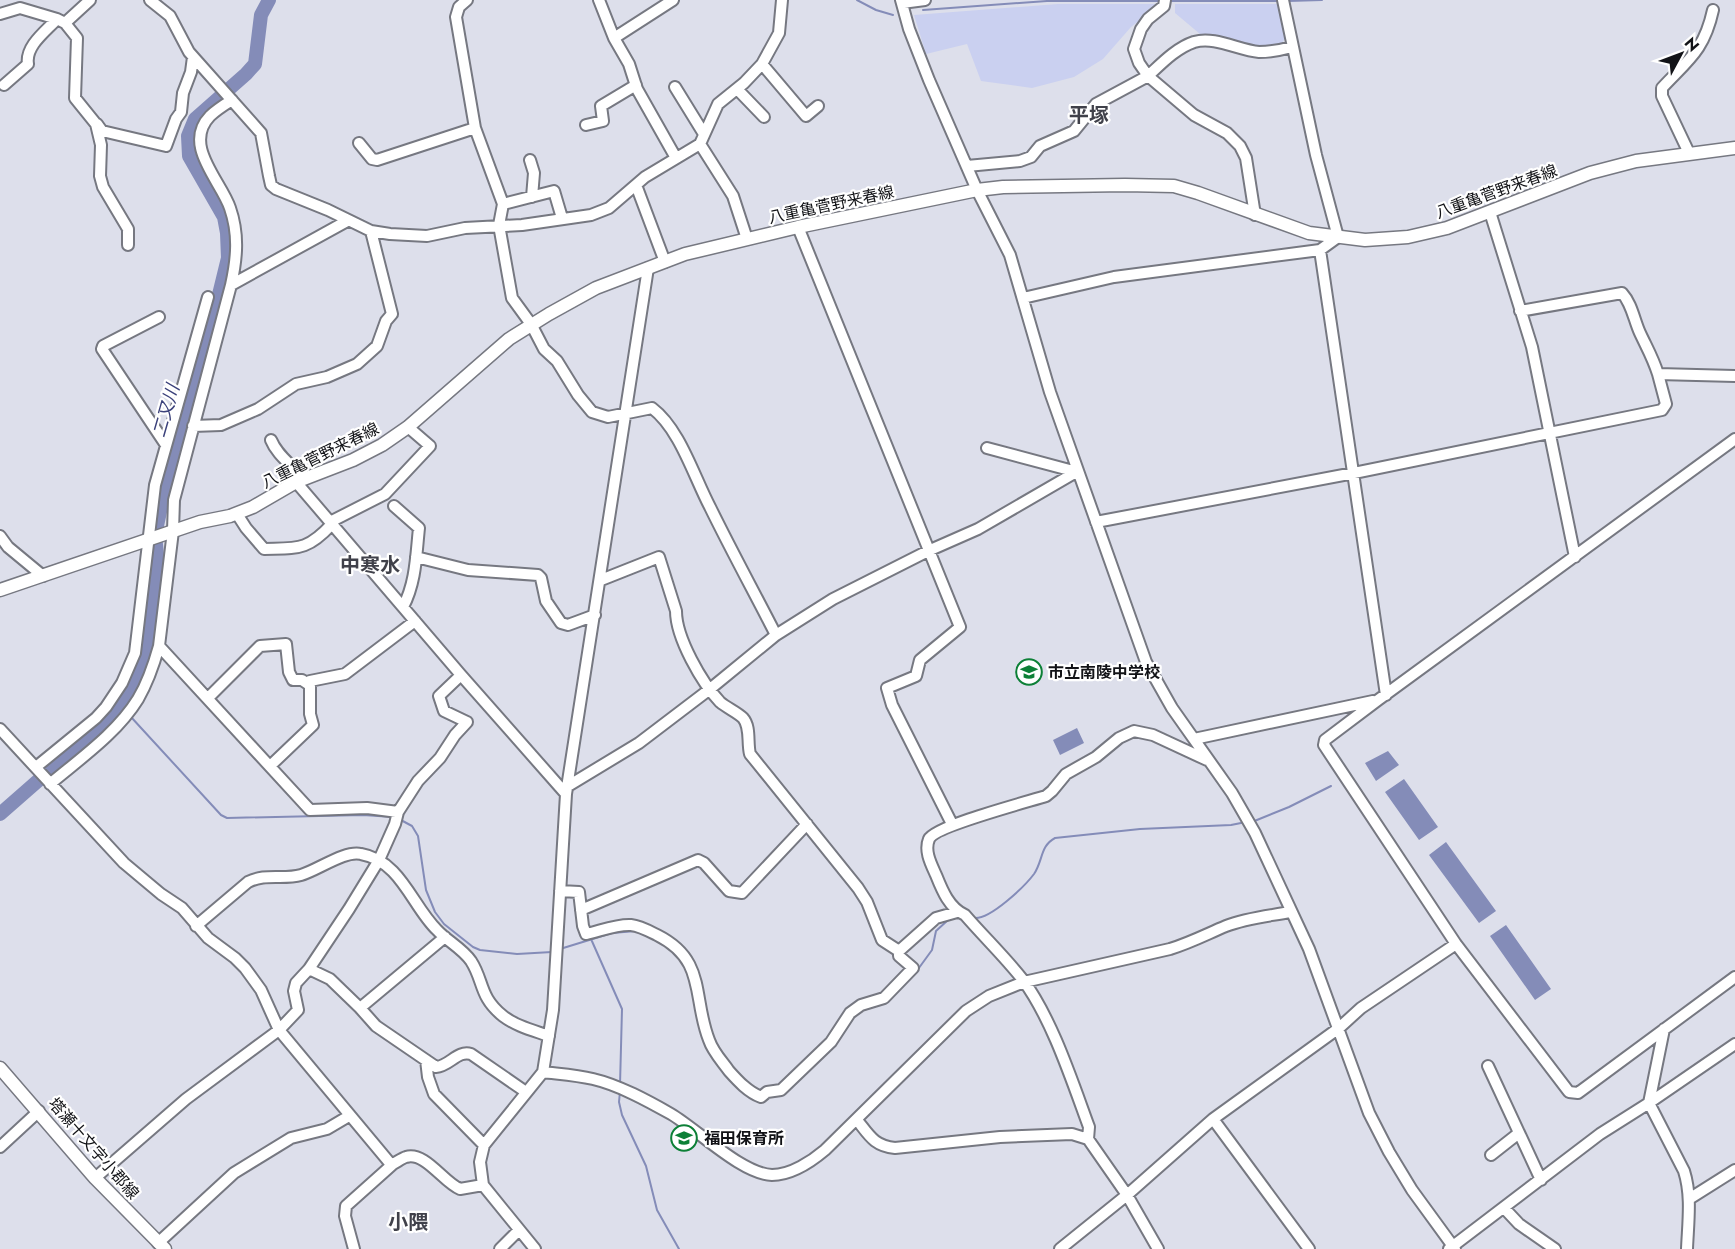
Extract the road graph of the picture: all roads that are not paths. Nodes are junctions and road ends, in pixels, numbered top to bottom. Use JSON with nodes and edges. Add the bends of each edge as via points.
{"nodes":[{"id":1,"x":90,"y":0,"type":"edge"},
{"id":2,"x":150,"y":0,"type":"edge"},
{"id":3,"x":466,"y":0,"type":"edge"},
{"id":4,"x":599,"y":0,"type":"edge"},
{"id":5,"x":673,"y":0,"type":"edge"},
{"id":6,"x":782,"y":0,"type":"edge"},
{"id":7,"x":925,"y":0,"type":"edge"},
{"id":8,"x":1165,"y":0,"type":"edge"},
{"id":9,"x":902,"y":2,"type":"edge"},
{"id":10,"x":1284,"y":5,"type":"edge"},
{"id":11,"x":1713,"y":10,"type":"dead end"},
{"id":12,"x":0,"y":14,"type":"edge"},
{"id":13,"x":61,"y":21,"type":"junction"},
{"id":14,"x":614,"y":38,"type":"junction"},
{"id":15,"x":1292,"y":47,"type":"junction"},
{"id":16,"x":193,"y":57,"type":"junction"},
{"id":17,"x":762,"y":64,"type":"junction"},
{"id":18,"x":1148,"y":76,"type":"junction"},
{"id":19,"x":4,"y":85,"type":"dead end"},
{"id":20,"x":636,"y":85,"type":"junction"},
{"id":21,"x":675,"y":87,"type":"dead end"},
{"id":22,"x":737,"y":89,"type":"junction"},
{"id":23,"x":232,"y":100,"type":"junction"},
{"id":24,"x":818,"y":106,"type":"dead end"},
{"id":25,"x":764,"y":117,"type":"dead end"},
{"id":26,"x":96,"y":124,"type":"junction"},
{"id":27,"x":586,"y":125,"type":"dead end"},
{"id":28,"x":475,"y":128,"type":"junction"},
{"id":29,"x":702,"y":139,"type":"junction"},
{"id":30,"x":359,"y":142,"type":"dead end"},
{"id":31,"x":1735,"y":148,"type":"edge"},
{"id":32,"x":1689,"y":153,"type":"junction"},
{"id":33,"x":676,"y":158,"type":"junction"},
{"id":34,"x":530,"y":160,"type":"dead end"},
{"id":35,"x":967,"y":166,"type":"junction"},
{"id":36,"x":636,"y":185,"type":"junction"},
{"id":37,"x":977,"y":190,"type":"junction"},
{"id":38,"x":532,"y":197,"type":"junction"},
{"id":39,"x":503,"y":204,"type":"junction"},
{"id":40,"x":1490,"y":212,"type":"junction"},
{"id":41,"x":1255,"y":214,"type":"junction"},
{"id":42,"x":562,"y":218,"type":"junction"},
{"id":43,"x":347,"y":221,"type":"junction"},
{"id":44,"x":499,"y":225,"type":"junction"},
{"id":45,"x":798,"y":227,"type":"junction"},
{"id":46,"x":371,"y":231,"type":"junction"},
{"id":47,"x":1338,"y":237,"type":"junction"},
{"id":48,"x":747,"y":240,"type":"junction"},
{"id":49,"x":128,"y":245,"type":"dead end"},
{"id":50,"x":1320,"y":250,"type":"junction"},
{"id":51,"x":665,"y":262,"type":"junction"},
{"id":52,"x":648,"y":268,"type":"junction"},
{"id":53,"x":231,"y":285,"type":"junction"},
{"id":54,"x":208,"y":297,"type":"dead end"},
{"id":55,"x":1023,"y":298,"type":"junction"},
{"id":56,"x":1520,"y":311,"type":"junction"},
{"id":57,"x":159,"y":317,"type":"dead end"},
{"id":58,"x":531,"y":324,"type":"junction"},
{"id":59,"x":1658,"y":374,"type":"junction"},
{"id":60,"x":1735,"y":376,"type":"edge"},
{"id":61,"x":627,"y":413,"type":"junction"},
{"id":62,"x":192,"y":426,"type":"junction"},
{"id":63,"x":408,"y":427,"type":"junction"},
{"id":64,"x":1548,"y":433,"type":"junction"},
{"id":65,"x":1735,"y":439,"type":"edge"},
{"id":66,"x":271,"y":440,"type":"dead end"},
{"id":67,"x":166,"y":445,"type":"junction"},
{"id":68,"x":987,"y":448,"type":"dead end"},
{"id":69,"x":1077,"y":471,"type":"junction"},
{"id":70,"x":1354,"y":473,"type":"junction"},
{"id":71,"x":300,"y":480,"type":"junction"},
{"id":72,"x":394,"y":506,"type":"dead end"},
{"id":73,"x":237,"y":514,"type":"junction"},
{"id":74,"x":1096,"y":522,"type":"junction"},
{"id":75,"x":331,"y":523,"type":"junction"},
{"id":76,"x":173,"y":531,"type":"junction"},
{"id":77,"x":0,"y":536,"type":"edge"},
{"id":78,"x":147,"y":540,"type":"junction"},
{"id":79,"x":928,"y":551,"type":"junction"},
{"id":80,"x":416,"y":557,"type":"junction"},
{"id":81,"x":1575,"y":557,"type":"junction"},
{"id":82,"x":43,"y":576,"type":"junction"},
{"id":83,"x":601,"y":580,"type":"junction"},
{"id":84,"x":0,"y":590,"type":"edge"},
{"id":85,"x":403,"y":607,"type":"junction"},
{"id":86,"x":595,"y":615,"type":"junction"},
{"id":87,"x":415,"y":621,"type":"junction"},
{"id":88,"x":776,"y":635,"type":"junction"},
{"id":89,"x":159,"y":646,"type":"junction"},
{"id":90,"x":461,"y":675,"type":"junction"},
{"id":91,"x":309,"y":684,"type":"junction"},
{"id":92,"x":710,"y":689,"type":"junction"},
{"id":93,"x":1382,"y":698,"type":"junction"},
{"id":94,"x":207,"y":699,"type":"junction"},
{"id":95,"x":0,"y":729,"type":"edge"},
{"id":96,"x":1194,"y":739,"type":"junction"},
{"id":97,"x":1210,"y":761,"type":"junction"},
{"id":98,"x":270,"y":766,"type":"junction"},
{"id":99,"x":36,"y":767,"type":"junction"},
{"id":100,"x":50,"y":784,"type":"junction"},
{"id":101,"x":567,"y":790,"type":"junction"},
{"id":102,"x":399,"y":812,"type":"junction"},
{"id":103,"x":807,"y":824,"type":"junction"},
{"id":104,"x":952,"y":824,"type":"junction"},
{"id":105,"x":379,"y":860,"type":"junction"},
{"id":106,"x":560,"y":891,"type":"junction"},
{"id":107,"x":581,"y":910,"type":"junction"},
{"id":108,"x":957,"y":912,"type":"junction"},
{"id":109,"x":1290,"y":912,"type":"junction"},
{"id":110,"x":196,"y":926,"type":"junction"},
{"id":111,"x":445,"y":937,"type":"junction"},
{"id":112,"x":1456,"y":944,"type":"junction"},
{"id":113,"x":898,"y":951,"type":"junction"},
{"id":114,"x":309,"y":969,"type":"junction"},
{"id":115,"x":1735,"y":977,"type":"edge"},
{"id":116,"x":1024,"y":982,"type":"junction"},
{"id":117,"x":360,"y":1008,"type":"junction"},
{"id":118,"x":1339,"y":1028,"type":"junction"},
{"id":119,"x":1664,"y":1029,"type":"junction"},
{"id":120,"x":279,"y":1030,"type":"junction"},
{"id":121,"x":549,"y":1036,"type":"junction"},
{"id":122,"x":1735,"y":1044,"type":"edge"},
{"id":123,"x":426,"y":1060,"type":"junction"},
{"id":124,"x":1488,"y":1066,"type":"dead end"},
{"id":125,"x":0,"y":1068,"type":"edge"},
{"id":126,"x":543,"y":1072,"type":"junction"},
{"id":127,"x":526,"y":1092,"type":"junction"},
{"id":128,"x":1649,"y":1103,"type":"junction"},
{"id":129,"x":39,"y":1111,"type":"junction"},
{"id":130,"x":349,"y":1116,"type":"junction"},
{"id":131,"x":1213,"y":1119,"type":"junction"},
{"id":132,"x":857,"y":1120,"type":"junction"},
{"id":133,"x":1519,"y":1133,"type":"junction"},
{"id":134,"x":1088,"y":1139,"type":"junction"},
{"id":135,"x":484,"y":1145,"type":"junction"},
{"id":136,"x":0,"y":1147,"type":"edge"},
{"id":137,"x":1491,"y":1155,"type":"dead end"},
{"id":138,"x":393,"y":1164,"type":"junction"},
{"id":139,"x":1735,"y":1170,"type":"edge"},
{"id":140,"x":95,"y":1178,"type":"junction"},
{"id":141,"x":1541,"y":1180,"type":"junction"},
{"id":142,"x":483,"y":1185,"type":"junction"},
{"id":143,"x":1127,"y":1195,"type":"junction"},
{"id":144,"x":1689,"y":1199,"type":"junction"},
{"id":145,"x":1504,"y":1208,"type":"junction"},
{"id":146,"x":519,"y":1230,"type":"junction"},
{"id":147,"x":162,"y":1246,"type":"edge"},
{"id":148,"x":350,"y":1248,"type":"edge"},
{"id":149,"x":1452,"y":1248,"type":"edge"},
{"id":150,"x":500,"y":1249,"type":"edge"},
{"id":151,"x":535,"y":1249,"type":"edge"},
{"id":152,"x":1060,"y":1249,"type":"edge"},
{"id":153,"x":1158,"y":1249,"type":"edge"},
{"id":154,"x":1309,"y":1249,"type":"edge"},
{"id":155,"x":1555,"y":1249,"type":"edge"},
{"id":156,"x":1687,"y":1249,"type":"edge"}],
"edges":[{"from":1,"to":13,"type":"street"},
{"from":2,"to":16,"type":"street","via":[[170,16]]},
{"from":3,"to":28,"type":"street","via":[[456,17]]},
{"from":4,"to":14,"type":"street"},
{"from":5,"to":14,"type":"street"},
{"from":6,"to":17,"type":"street","via":[[779,33]]},
{"from":7,"to":9,"type":"street"},
{"from":8,"to":18,"type":"street","via":[[1164,6],[1141,29],[1134,49]]},
{"from":9,"to":35,"type":"street","via":[[925,70]]},
{"from":10,"to":15,"type":"street"},
{"from":11,"to":32,"type":"street","via":[[1700,45],[1662,88],[1662,96]]},
{"from":12,"to":13,"type":"street","via":[[20,8]]},
{"from":13,"to":19,"type":"street","via":[[29,50],[28,64]]},
{"from":13,"to":26,"type":"street","via":[[77,38],[75,98]]},
{"from":14,"to":20,"type":"street"},
{"from":15,"to":18,"type":"street","via":[[1257,52],[1219,42],[1195,42]]},
{"from":15,"to":47,"type":"street"},
{"from":16,"to":23,"type":"street"},
{"from":16,"to":26,"type":"street","via":[[181,112],[166,146],[102,131]]},
{"from":17,"to":22,"type":"street"},
{"from":17,"to":24,"type":"street","via":[[806,116]]},
{"from":18,"to":35,"type":"street","via":[[1096,104],[1074,130],[1040,146],[1031,158]]},
{"from":18,"to":41,"type":"street","via":[[1194,115],[1227,133],[1240,146],[1246,158]]},
{"from":20,"to":27,"type":"street","via":[[601,106],[603,121]]},
{"from":20,"to":33,"type":"street"},
{"from":21,"to":29,"type":"street"},
{"from":22,"to":25,"type":"street"},
{"from":22,"to":29,"type":"street","via":[[718,104]]},
{"from":23,"to":43,"type":"street","via":[[261,133],[272,185]]},
{"from":23,"to":53,"type":"street","via":[[205,122],[200,140],[204,160],[226,196],[234,223],[237,258]]},
{"from":26,"to":49,"type":"street","via":[[101,145],[100,176],[129,229]]},
{"from":28,"to":30,"type":"street","via":[[377,160]]},
{"from":28,"to":39,"type":"street"},
{"from":29,"to":33,"type":"street"},
{"from":29,"to":48,"type":"street","via":[[733,196]]},
{"from":31,"to":32,"type":"main road","name":"八重亀菅野来春線"},
{"from":32,"to":40,"type":"main road","name":"八重亀菅野来春線","via":[[1590,173]]},
{"from":33,"to":36,"type":"street"},
{"from":34,"to":38,"type":"street","via":[[534,173]]},
{"from":35,"to":37,"type":"street"},
{"from":36,"to":42,"type":"street","via":[[609,208],[591,215]]},
{"from":36,"to":51,"type":"street"},
{"from":37,"to":41,"type":"main road","name":"八重亀菅野来春線","via":[[1174,186]]},
{"from":37,"to":45,"type":"main road","name":"八重亀菅野来春線"},
{"from":37,"to":55,"type":"street","via":[[1010,255]]},
{"from":38,"to":39,"type":"street"},
{"from":38,"to":42,"type":"street","via":[[554,191]]},
{"from":39,"to":44,"type":"street"},
{"from":40,"to":47,"type":"main road","name":"八重亀菅野来春線","via":[[1408,237]]},
{"from":40,"to":56,"type":"street"},
{"from":41,"to":47,"type":"main road","name":"八重亀菅野来春線","via":[[1309,233]]},
{"from":42,"to":44,"type":"street"},
{"from":43,"to":46,"type":"street"},
{"from":43,"to":53,"type":"street"},
{"from":44,"to":46,"type":"street","via":[[427,236]]},
{"from":44,"to":58,"type":"street","via":[[512,298]]},
{"from":45,"to":48,"type":"main road","name":"八重亀菅野来春線"},
{"from":45,"to":79,"type":"street"},
{"from":46,"to":62,"type":"street","via":[[392,314],[377,346],[346,370],[296,384],[258,409],[221,425]]},
{"from":47,"to":50,"type":"street"},
{"from":48,"to":51,"type":"main road","name":"八重亀菅野来春線"},
{"from":50,"to":55,"type":"street","via":[[1114,277]]},
{"from":50,"to":70,"type":"street"},
{"from":51,"to":52,"type":"main road","name":"八重亀菅野来春線"},
{"from":52,"to":58,"type":"main road","name":"八重亀菅野来春線","via":[[596,288]]},
{"from":52,"to":61,"type":"street"},
{"from":53,"to":62,"type":"street"},
{"from":54,"to":67,"type":"street"},
{"from":55,"to":69,"type":"street"},
{"from":56,"to":59,"type":"street","via":[[1622,293]]},
{"from":56,"to":64,"type":"street","via":[[1532,347]]},
{"from":57,"to":67,"type":"street","via":[[102,349]]},
{"from":58,"to":61,"type":"street","via":[[544,349],[557,361],[592,412],[608,417]]},
{"from":58,"to":63,"type":"main road","name":"八重亀菅野来春線"},
{"from":59,"to":60,"type":"street"},
{"from":59,"to":64,"type":"street","via":[[1666,404],[1662,410]]},
{"from":61,"to":83,"type":"street"},
{"from":61,"to":88,"type":"street","via":[[652,408],[681,446]]},
{"from":62,"to":76,"type":"street","via":[[174,500]]},
{"from":63,"to":71,"type":"main road","name":"八重亀菅野来春線","via":[[353,460]]},
{"from":63,"to":75,"type":"street","via":[[430,446],[384,494]]},
{"from":64,"to":70,"type":"street"},
{"from":64,"to":81,"type":"street"},
{"from":65,"to":81,"type":"street"},
{"from":66,"to":71,"type":"street","via":[[280,456],[296,469]]},
{"from":67,"to":78,"type":"street"},
{"from":68,"to":69,"type":"street"},
{"from":69,"to":74,"type":"street"},
{"from":69,"to":79,"type":"street","via":[[978,529]]},
{"from":70,"to":74,"type":"street"},
{"from":70,"to":93,"type":"street"},
{"from":71,"to":73,"type":"main road","name":"八重亀菅野来春線"},
{"from":71,"to":75,"type":"street"},
{"from":72,"to":80,"type":"street","via":[[418,525]]},
{"from":73,"to":75,"type":"street","via":[[264,549],[297,548],[311,543]]},
{"from":73,"to":76,"type":"main road","name":"八重亀菅野来春線"},
{"from":74,"to":96,"type":"street","via":[[1146,662]]},
{"from":75,"to":85,"type":"street"},
{"from":76,"to":78,"type":"main road","name":"八重亀菅野来春線"},
{"from":76,"to":89,"type":"street"},
{"from":77,"to":82,"type":"street"},
{"from":78,"to":82,"type":"main road","name":"八重亀菅野来春線"},
{"from":78,"to":99,"type":"street","via":[[138,636],[123,683],[96,718]]},
{"from":79,"to":88,"type":"street","via":[[834,599]]},
{"from":79,"to":104,"type":"street","via":[[960,627],[920,660],[916,676],[887,688]]},
{"from":80,"to":85,"type":"street"},
{"from":80,"to":86,"type":"street","via":[[468,570],[538,575],[546,601],[561,623],[568,625]]},
{"from":81,"to":93,"type":"street"},
{"from":82,"to":84,"type":"main road","name":"八重亀菅野来春線"},
{"from":83,"to":86,"type":"street"},
{"from":83,"to":92,"type":"street","via":[[659,558],[684,643]]},
{"from":85,"to":87,"type":"street"},
{"from":86,"to":101,"type":"street"},
{"from":87,"to":90,"type":"street"},
{"from":87,"to":91,"type":"street","via":[[345,674],[322,677]]},
{"from":88,"to":92,"type":"street"},
{"from":89,"to":94,"type":"street"},
{"from":89,"to":100,"type":"street","via":[[147,683],[130,710]]},
{"from":90,"to":101,"type":"street"},
{"from":90,"to":102,"type":"street","via":[[439,696],[444,711],[467,722],[418,781]]},
{"from":91,"to":94,"type":"street","via":[[294,680],[289,672],[286,644],[260,646]]},
{"from":91,"to":98,"type":"street","via":[[313,725]]},
{"from":92,"to":101,"type":"street","via":[[639,743]]},
{"from":92,"to":103,"type":"street","via":[[743,718],[750,754]]},
{"from":93,"to":96,"type":"street"},
{"from":93,"to":112,"type":"street","via":[[1325,740],[1324,745]]},
{"from":94,"to":98,"type":"street"},
{"from":95,"to":99,"type":"street"},
{"from":96,"to":97,"type":"street"},
{"from":97,"to":104,"type":"street","via":[[1153,735],[1134,731],[1066,774],[1046,795]]},
{"from":97,"to":109,"type":"street","via":[[1249,822]]},
{"from":98,"to":102,"type":"street","via":[[310,810],[367,808]]},
{"from":99,"to":100,"type":"street"},
{"from":100,"to":110,"type":"street","via":[[124,863],[182,908]]},
{"from":101,"to":106,"type":"street"},
{"from":102,"to":105,"type":"street"},
{"from":103,"to":107,"type":"street","via":[[742,892],[729,891],[698,860]]},
{"from":103,"to":113,"type":"street","via":[[858,888],[882,940]]},
{"from":104,"to":108,"type":"street","via":[[929,837],[927,847],[942,890]]},
{"from":105,"to":110,"type":"street","via":[[356,853],[304,874],[255,879]]},
{"from":105,"to":111,"type":"street","via":[[411,891],[430,922]]},
{"from":105,"to":114,"type":"street"},
{"from":106,"to":107,"type":"street","via":[[579,892]]},
{"from":106,"to":121,"type":"street"},
{"from":107,"to":113,"type":"street","via":[[586,934],[639,926],[686,957],[715,1053],[747,1089],[760,1097],[781,1090],[831,1042],[855,1009],[889,994],[913,968]]},
{"from":108,"to":113,"type":"street","via":[[936,918]]},
{"from":108,"to":116,"type":"street","via":[[965,915]]},
{"from":109,"to":116,"type":"street","via":[[1227,926],[1170,949]]},
{"from":109,"to":118,"type":"street","via":[[1309,949]]},
{"from":110,"to":120,"type":"street","via":[[245,968],[261,990]]},
{"from":111,"to":117,"type":"street"},
{"from":111,"to":121,"type":"street","via":[[469,959],[483,993],[502,1015],[519,1026]]},
{"from":112,"to":118,"type":"street","via":[[1361,1008]]},
{"from":112,"to":119,"type":"street","via":[[1569,1092],[1578,1093]]},
{"from":114,"to":117,"type":"street","via":[[330,979]]},
{"from":114,"to":120,"type":"street","via":[[296,983],[298,1010]]},
{"from":115,"to":119,"type":"street"},
{"from":116,"to":132,"type":"street","via":[[971,1007]]},
{"from":116,"to":134,"type":"street","via":[[1062,1053],[1089,1127]]},
{"from":117,"to":123,"type":"street","via":[[376,1026]]},
{"from":118,"to":131,"type":"street"},
{"from":118,"to":149,"type":"street","via":[[1369,1113],[1389,1152]]},
{"from":119,"to":128,"type":"street"},
{"from":120,"to":130,"type":"street"},
{"from":120,"to":140,"type":"street","via":[[186,1099]]},
{"from":121,"to":126,"type":"street"},
{"from":122,"to":128,"type":"street"},
{"from":123,"to":127,"type":"street","via":[[441,1067],[462,1053],[471,1054]]},
{"from":123,"to":135,"type":"street","via":[[434,1094]]},
{"from":124,"to":133,"type":"street"},
{"from":125,"to":129,"type":"main road","name":"塔瀬十文字小郡線"},
{"from":126,"to":127,"type":"street"},
{"from":126,"to":132,"type":"street","via":[[609,1083],[670,1113],[731,1158],[760,1173],[774,1175],[811,1162]]},
{"from":127,"to":135,"type":"street"},
{"from":128,"to":141,"type":"street","via":[[1600,1134]]},
{"from":128,"to":144,"type":"street","via":[[1684,1171]]},
{"from":129,"to":136,"type":"street"},
{"from":129,"to":140,"type":"main road","name":"塔瀬十文字小郡線"},
{"from":130,"to":138,"type":"street"},
{"from":130,"to":147,"type":"street","via":[[327,1129],[291,1138],[234,1173]]},
{"from":131,"to":143,"type":"street"},
{"from":131,"to":154,"type":"street"},
{"from":132,"to":134,"type":"street","via":[[875,1142],[888,1148],[1072,1134]]},
{"from":133,"to":137,"type":"street"},
{"from":133,"to":141,"type":"street"},
{"from":134,"to":143,"type":"street"},
{"from":135,"to":142,"type":"street","via":[[480,1162]]},
{"from":138,"to":142,"type":"street","via":[[407,1156],[415,1157],[426,1161],[460,1190]]},
{"from":138,"to":148,"type":"street","via":[[346,1206]]},
{"from":139,"to":144,"type":"street"},
{"from":140,"to":147,"type":"main road","name":"塔瀬十文字小郡線"},
{"from":141,"to":145,"type":"street"},
{"from":142,"to":146,"type":"street"},
{"from":143,"to":152,"type":"street"},
{"from":143,"to":153,"type":"street"},
{"from":144,"to":156,"type":"street"},
{"from":145,"to":149,"type":"street"},
{"from":145,"to":155,"type":"street","via":[[1519,1224]]},
{"from":146,"to":150,"type":"street"},
{"from":146,"to":151,"type":"street"}]}
